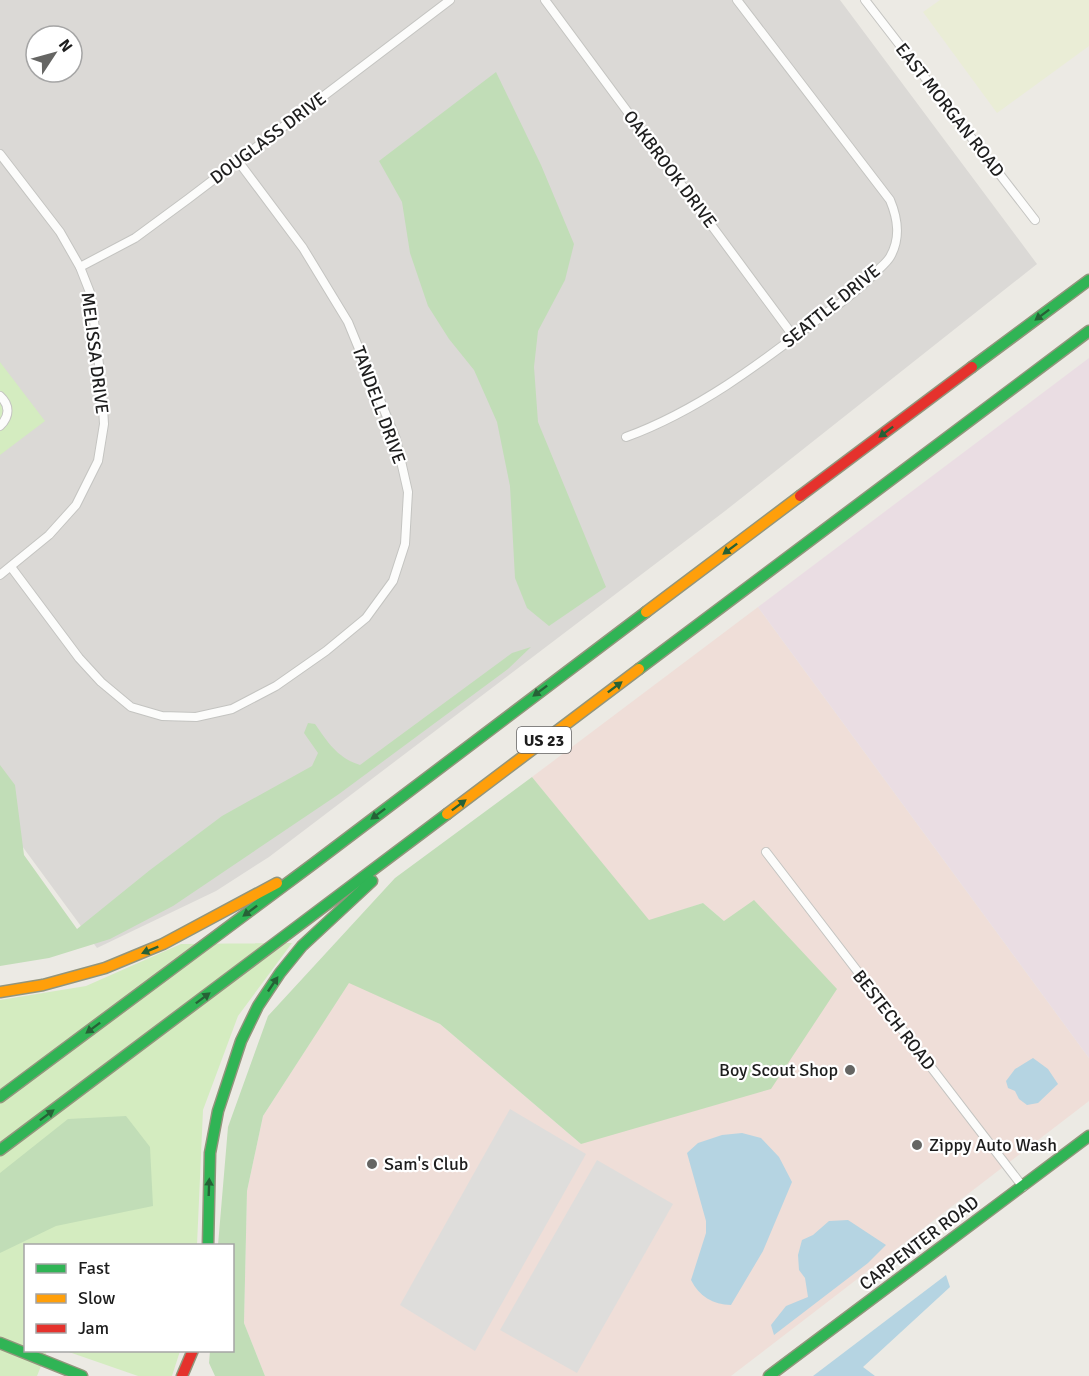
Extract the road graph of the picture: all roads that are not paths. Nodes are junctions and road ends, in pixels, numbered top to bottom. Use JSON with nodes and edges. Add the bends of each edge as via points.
{"nodes":[{"id":1,"x":450,"y":0,"type":"edge"},
{"id":2,"x":545,"y":0,"type":"edge"},
{"id":3,"x":737,"y":0,"type":"edge"},
{"id":4,"x":866,"y":0,"type":"edge"},
{"id":5,"x":0,"y":154,"type":"edge"},
{"id":6,"x":238,"y":161,"type":"junction"},
{"id":7,"x":1035,"y":220,"type":"dead end"},
{"id":8,"x":80,"y":267,"type":"junction"},
{"id":9,"x":1089,"y":280,"type":"edge"},
{"id":10,"x":1089,"y":331,"type":"edge"},
{"id":11,"x":795,"y":337,"type":"junction"},
{"id":12,"x":0,"y":396,"type":"edge"},
{"id":13,"x":0,"y":426,"type":"edge"},
{"id":14,"x":626,"y":437,"type":"dead end"},
{"id":15,"x":11,"y":567,"type":"junction"},
{"id":16,"x":0,"y":575,"type":"edge"},
{"id":17,"x":433,"y":825,"type":"junction"},
{"id":18,"x":766,"y":852,"type":"dead end"},
{"id":19,"x":313,"y":864,"type":"junction"},
{"id":20,"x":0,"y":992,"type":"edge"},
{"id":21,"x":0,"y":1097,"type":"edge"},
{"id":22,"x":1089,"y":1137,"type":"edge"},
{"id":23,"x":0,"y":1150,"type":"edge"},
{"id":24,"x":1023,"y":1187,"type":"junction"},
{"id":25,"x":208,"y":1244,"type":"edge"},
{"id":26,"x":0,"y":1342,"type":"edge"},
{"id":27,"x":192,"y":1352,"type":"edge"},
{"id":28,"x":54,"y":1365,"type":"junction"},
{"id":29,"x":49,"y":1376,"type":"edge"},
{"id":30,"x":82,"y":1376,"type":"edge"},
{"id":31,"x":182,"y":1376,"type":"edge"},
{"id":32,"x":768,"y":1376,"type":"edge"}],
"edges":[{"from":1,"to":6,"type":"street","name":"DOUGLASS DRIVE"},
{"from":2,"to":11,"type":"street","name":"OAKBROOK DRIVE"},
{"from":3,"to":11,"type":"street","name":"SEATTLE DRIVE","via":[[890,200],[898,229],[889,260],[867,282]]},
{"from":4,"to":7,"type":"street","name":"EAST MORGAN ROAD"},
{"from":5,"to":8,"type":"street","name":"MELISSA DRIVE","via":[[60,232]]},
{"from":6,"to":8,"type":"street","name":"DOUGLASS DRIVE","via":[[135,238]]},
{"from":6,"to":15,"type":"street","name":"TANDELL DRIVE","via":[[303,248],[348,322],[396,440],[408,492],[405,544],[393,581],[366,618],[276,686],[232,709],[196,717],[162,716],[131,707],[101,682]]},
{"from":8,"to":15,"type":"street","name":"MELISSA DRIVE","via":[[91,295],[102,391],[104,423],[98,461],[76,505],[49,535]]},
{"from":9,"to":19,"type":"main road","number":"US 23","one_way":true},
{"from":17,"to":10,"type":"main road","number":"US 23","one_way":true},
{"from":11,"to":14,"type":"street","name":"SEATTLE DRIVE","via":[[708,397],[654,427]]},
{"from":12,"to":13,"type":"street","via":[[6,401],[8,413]]},
{"from":15,"to":16,"type":"street","name":"MELISSA DRIVE"},
{"from":23,"to":17,"type":"main road","number":"US 23","one_way":true},
{"from":25,"to":17,"type":"main road","one_way":true,"via":[[210,1153],[218,1111],[241,1041],[258,1006],[302,946]]},
{"from":18,"to":24,"type":"street","name":"BESTECH ROAD"},
{"from":19,"to":20,"type":"main road","one_way":true,"via":[[163,944],[105,969]]},
{"from":19,"to":21,"type":"main road","number":"US 23","one_way":true},
{"from":22,"to":24,"type":"main road","name":"CARPENTER ROAD"},
{"from":24,"to":32,"type":"main road","name":"CARPENTER ROAD"},
{"from":26,"to":28,"type":"main road"},
{"from":27,"to":31,"type":"main road"},
{"from":28,"to":29,"type":"main road"},
{"from":28,"to":30,"type":"main road"}]}
